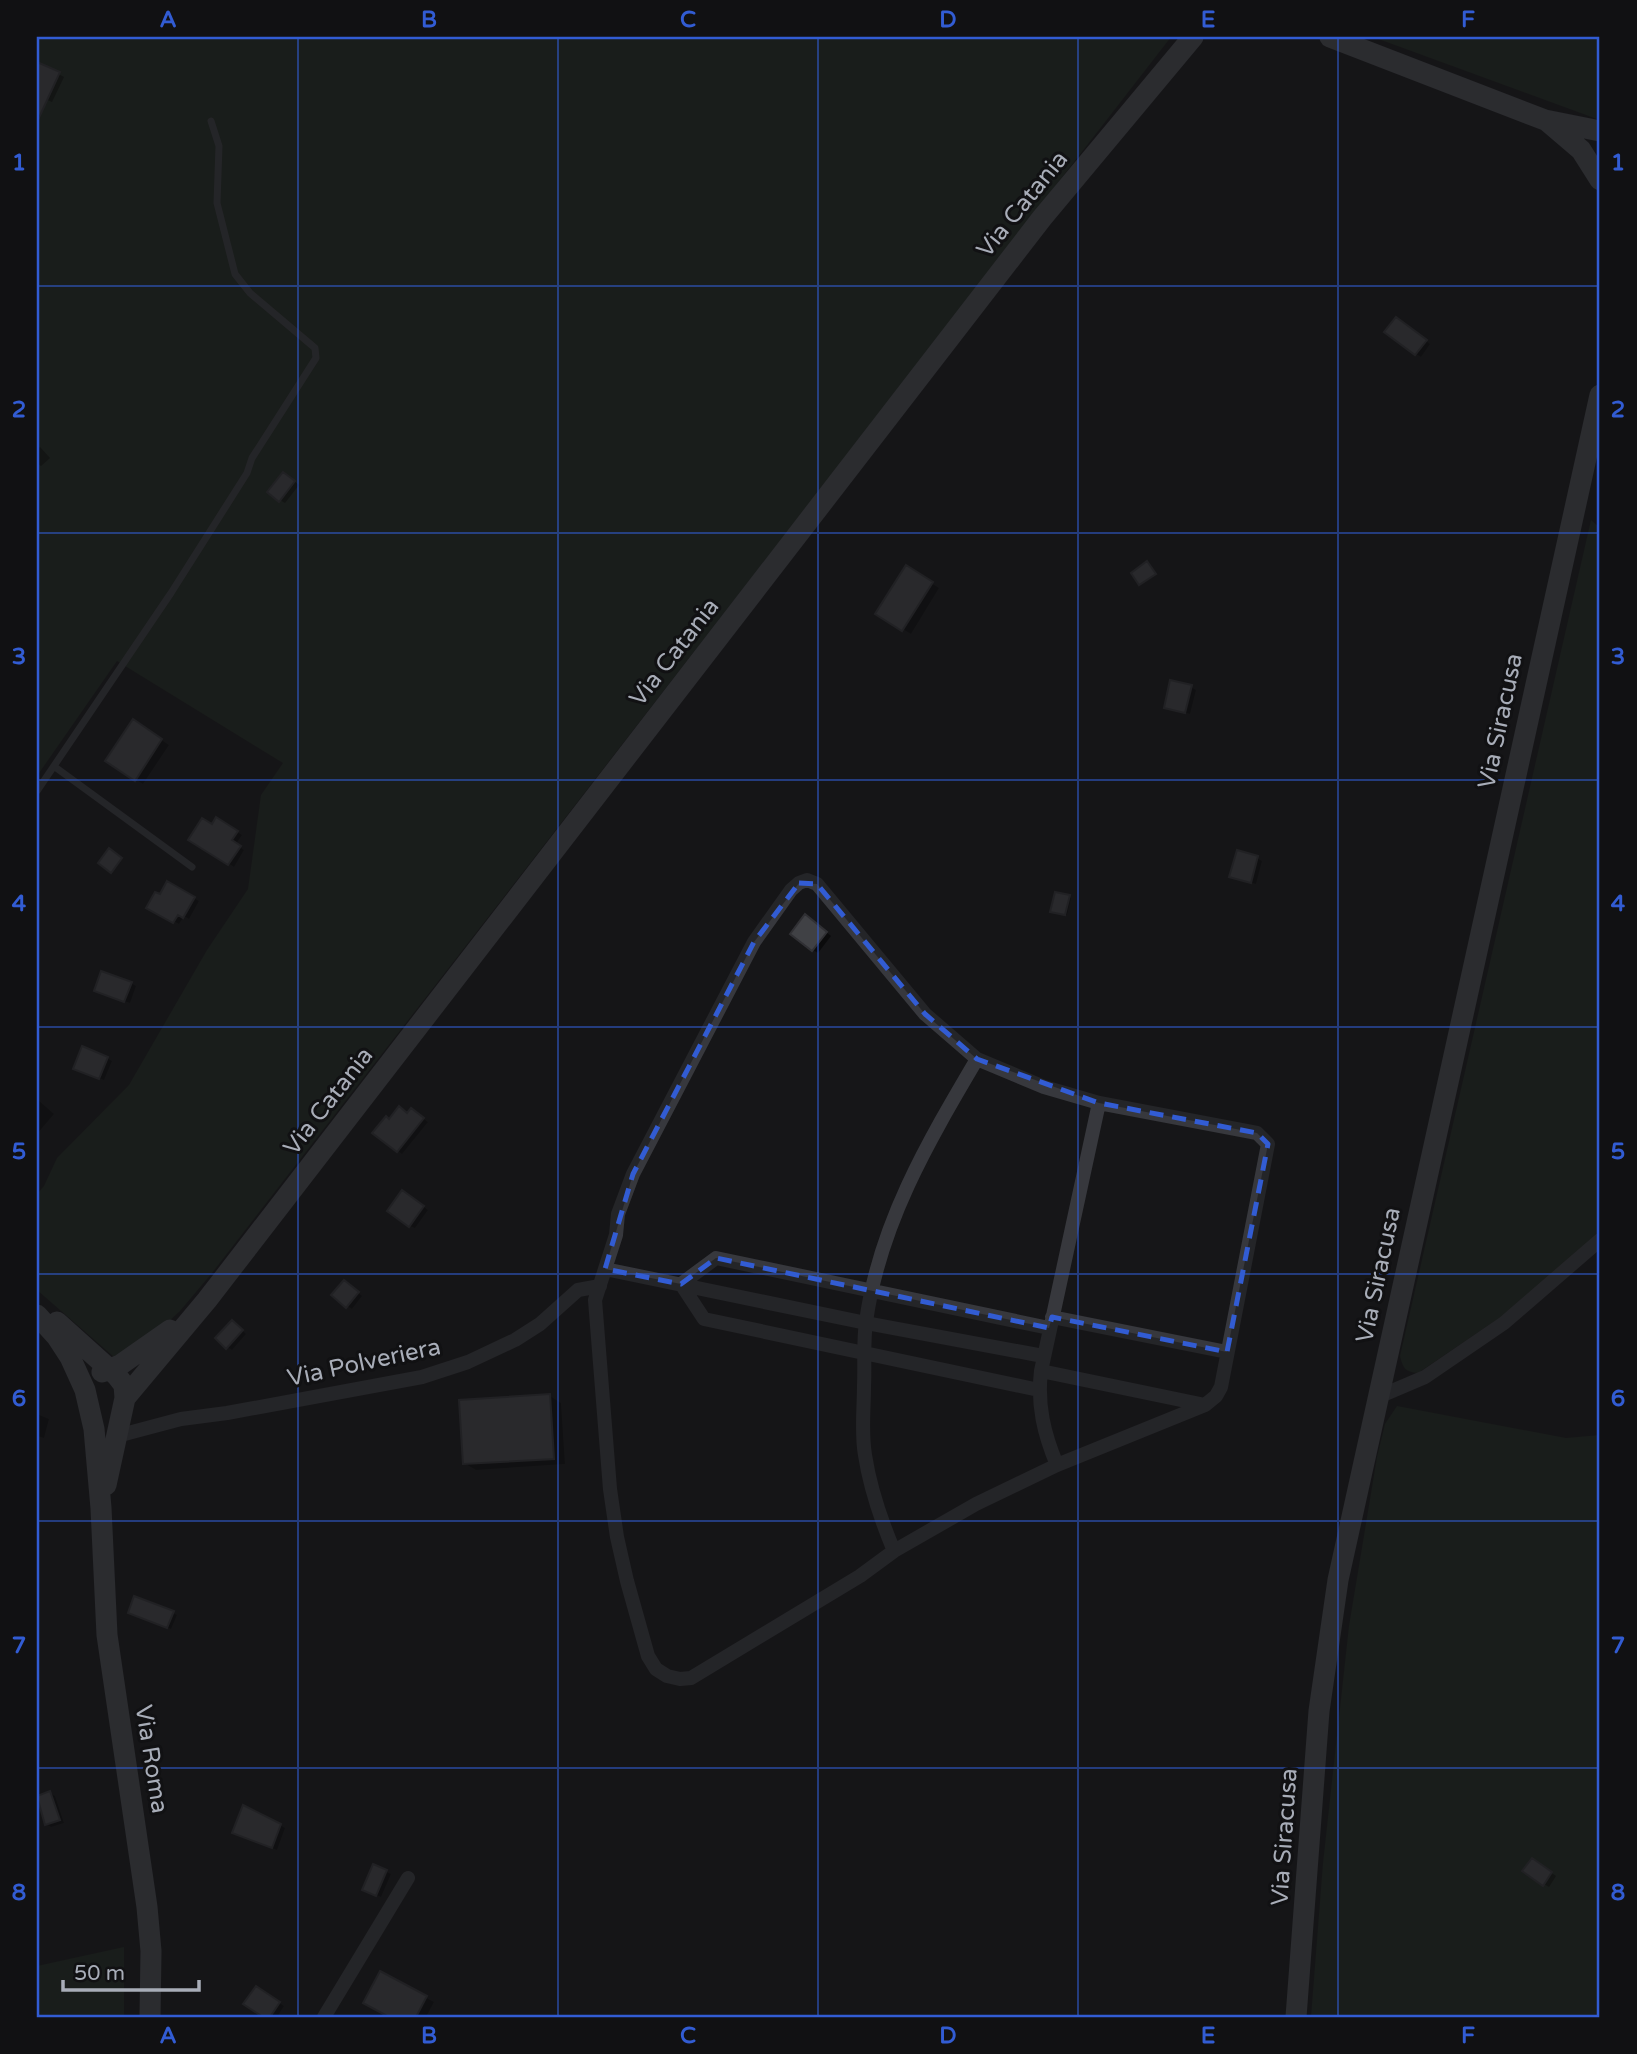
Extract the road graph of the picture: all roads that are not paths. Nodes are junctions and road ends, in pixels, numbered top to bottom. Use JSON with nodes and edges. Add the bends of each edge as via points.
{"nodes":[{"id":1,"x":1330,"y":37,"type":"edge"},
{"id":2,"x":1191,"y":39,"type":"edge"},
{"id":3,"x":1545,"y":120,"type":"junction"},
{"id":4,"x":211,"y":121,"type":"dead end"},
{"id":5,"x":1600,"y":131,"type":"edge"},
{"id":6,"x":1600,"y":180,"type":"edge"},
{"id":7,"x":1600,"y":394,"type":"edge"},
{"id":8,"x":55,"y":767,"type":"junction"},
{"id":9,"x":37,"y":791,"type":"edge"},
{"id":10,"x":192,"y":867,"type":"dead end"},
{"id":11,"x":977,"y":1059,"type":"junction"},
{"id":12,"x":1100,"y":1103,"type":"junction"},
{"id":13,"x":1600,"y":1240,"type":"edge"},
{"id":14,"x":605,"y":1269,"type":"junction"},
{"id":15,"x":681,"y":1284,"type":"junction"},
{"id":16,"x":600,"y":1286,"type":"junction"},
{"id":17,"x":872,"y":1291,"type":"junction"},
{"id":18,"x":207,"y":1300,"type":"junction"},
{"id":19,"x":37,"y":1306,"type":"edge"},
{"id":20,"x":37,"y":1315,"type":"edge"},
{"id":21,"x":1050,"y":1322,"type":"junction"},
{"id":22,"x":866,"y":1323,"type":"junction"},
{"id":23,"x":1227,"y":1352,"type":"junction"},
{"id":24,"x":864,"y":1353,"type":"junction"},
{"id":25,"x":1042,"y":1364,"type":"junction"},
{"id":26,"x":109,"y":1372,"type":"junction"},
{"id":27,"x":1039,"y":1390,"type":"junction"},
{"id":28,"x":85,"y":1394,"type":"junction"},
{"id":29,"x":1378,"y":1397,"type":"junction"},
{"id":30,"x":123,"y":1400,"type":"junction"},
{"id":31,"x":1205,"y":1405,"type":"junction"},
{"id":32,"x":117,"y":1436,"type":"junction"},
{"id":33,"x":1057,"y":1465,"type":"junction"},
{"id":34,"x":101,"y":1508,"type":"junction"},
{"id":35,"x":894,"y":1551,"type":"junction"},
{"id":36,"x":408,"y":1878,"type":"dead end"},
{"id":37,"x":327,"y":2016,"type":"edge"},
{"id":38,"x":150,"y":2017,"type":"edge"},
{"id":39,"x":1296,"y":2017,"type":"edge"}],
"edges":[{"from":1,"to":3,"type":"street"},
{"from":2,"to":18,"type":"street","name":"Via Catania","via":[[1042,218]]},
{"from":3,"to":5,"type":"street"},
{"from":3,"to":6,"type":"street","via":[[1581,150]]},
{"from":4,"to":8,"type":"lane","via":[[219,146],[217,203],[235,274],[250,293],[315,348],[316,358],[171,593]]},
{"from":7,"to":29,"type":"street","name":"Via Siracusa"},
{"from":8,"to":9,"type":"lane"},
{"from":8,"to":10,"type":"lane"},
{"from":11,"to":12,"type":"street","via":[[1044,1087]]},
{"from":11,"to":14,"type":"street","via":[[925,1014],[817,884],[799,883],[754,942],[633,1174]]},
{"from":11,"to":17,"type":"street","via":[[909,1180]]},
{"from":12,"to":21,"type":"street"},
{"from":12,"to":23,"type":"street","via":[[1258,1133],[1268,1144]]},
{"from":13,"to":29,"type":"street","via":[[1504,1323],[1425,1377]]},
{"from":14,"to":15,"type":"street"},
{"from":14,"to":16,"type":"street"},
{"from":15,"to":17,"type":"street","via":[[716,1258]]},
{"from":15,"to":22,"type":"street"},
{"from":15,"to":24,"type":"street","via":[[704,1320]]},
{"from":16,"to":32,"type":"street","name":"Via Polveriera","via":[[578,1290],[515,1340],[422,1377],[181,1419]]},
{"from":16,"to":35,"type":"street","via":[[595,1300],[617,1538],[648,1656],[656,1669],[667,1676],[691,1678]]},
{"from":17,"to":21,"type":"street"},
{"from":17,"to":22,"type":"street"},
{"from":18,"to":26,"type":"street"},
{"from":18,"to":30,"type":"street"},
{"from":19,"to":26,"type":"street"},
{"from":20,"to":28,"type":"street","via":[[70,1357]]},
{"from":21,"to":23,"type":"street"},
{"from":21,"to":25,"type":"street"},
{"from":22,"to":24,"type":"street"},
{"from":22,"to":25,"type":"street"},
{"from":23,"to":31,"type":"street","via":[[1221,1387]]},
{"from":24,"to":27,"type":"street"},
{"from":24,"to":35,"type":"street","via":[[865,1454],[880,1518]]},
{"from":25,"to":27,"type":"street"},
{"from":25,"to":31,"type":"street"},
{"from":26,"to":28,"type":"street","via":[[90,1378]]},
{"from":26,"to":30,"type":"street","via":[[124,1385]]},
{"from":27,"to":33,"type":"street","via":[[1041,1417]]},
{"from":28,"to":30,"type":"street","via":[[99,1411],[112,1411]]},
{"from":28,"to":34,"type":"street","via":[[94,1429]]},
{"from":29,"to":39,"type":"street","name":"Via Siracusa","via":[[1338,1580],[1319,1711]]},
{"from":30,"to":32,"type":"street"},
{"from":31,"to":33,"type":"street"},
{"from":32,"to":34,"type":"street"},
{"from":33,"to":35,"type":"street"},
{"from":34,"to":38,"type":"street","name":"Via Roma","via":[[107,1635],[147,1907]]},
{"from":36,"to":37,"type":"street"}]}
